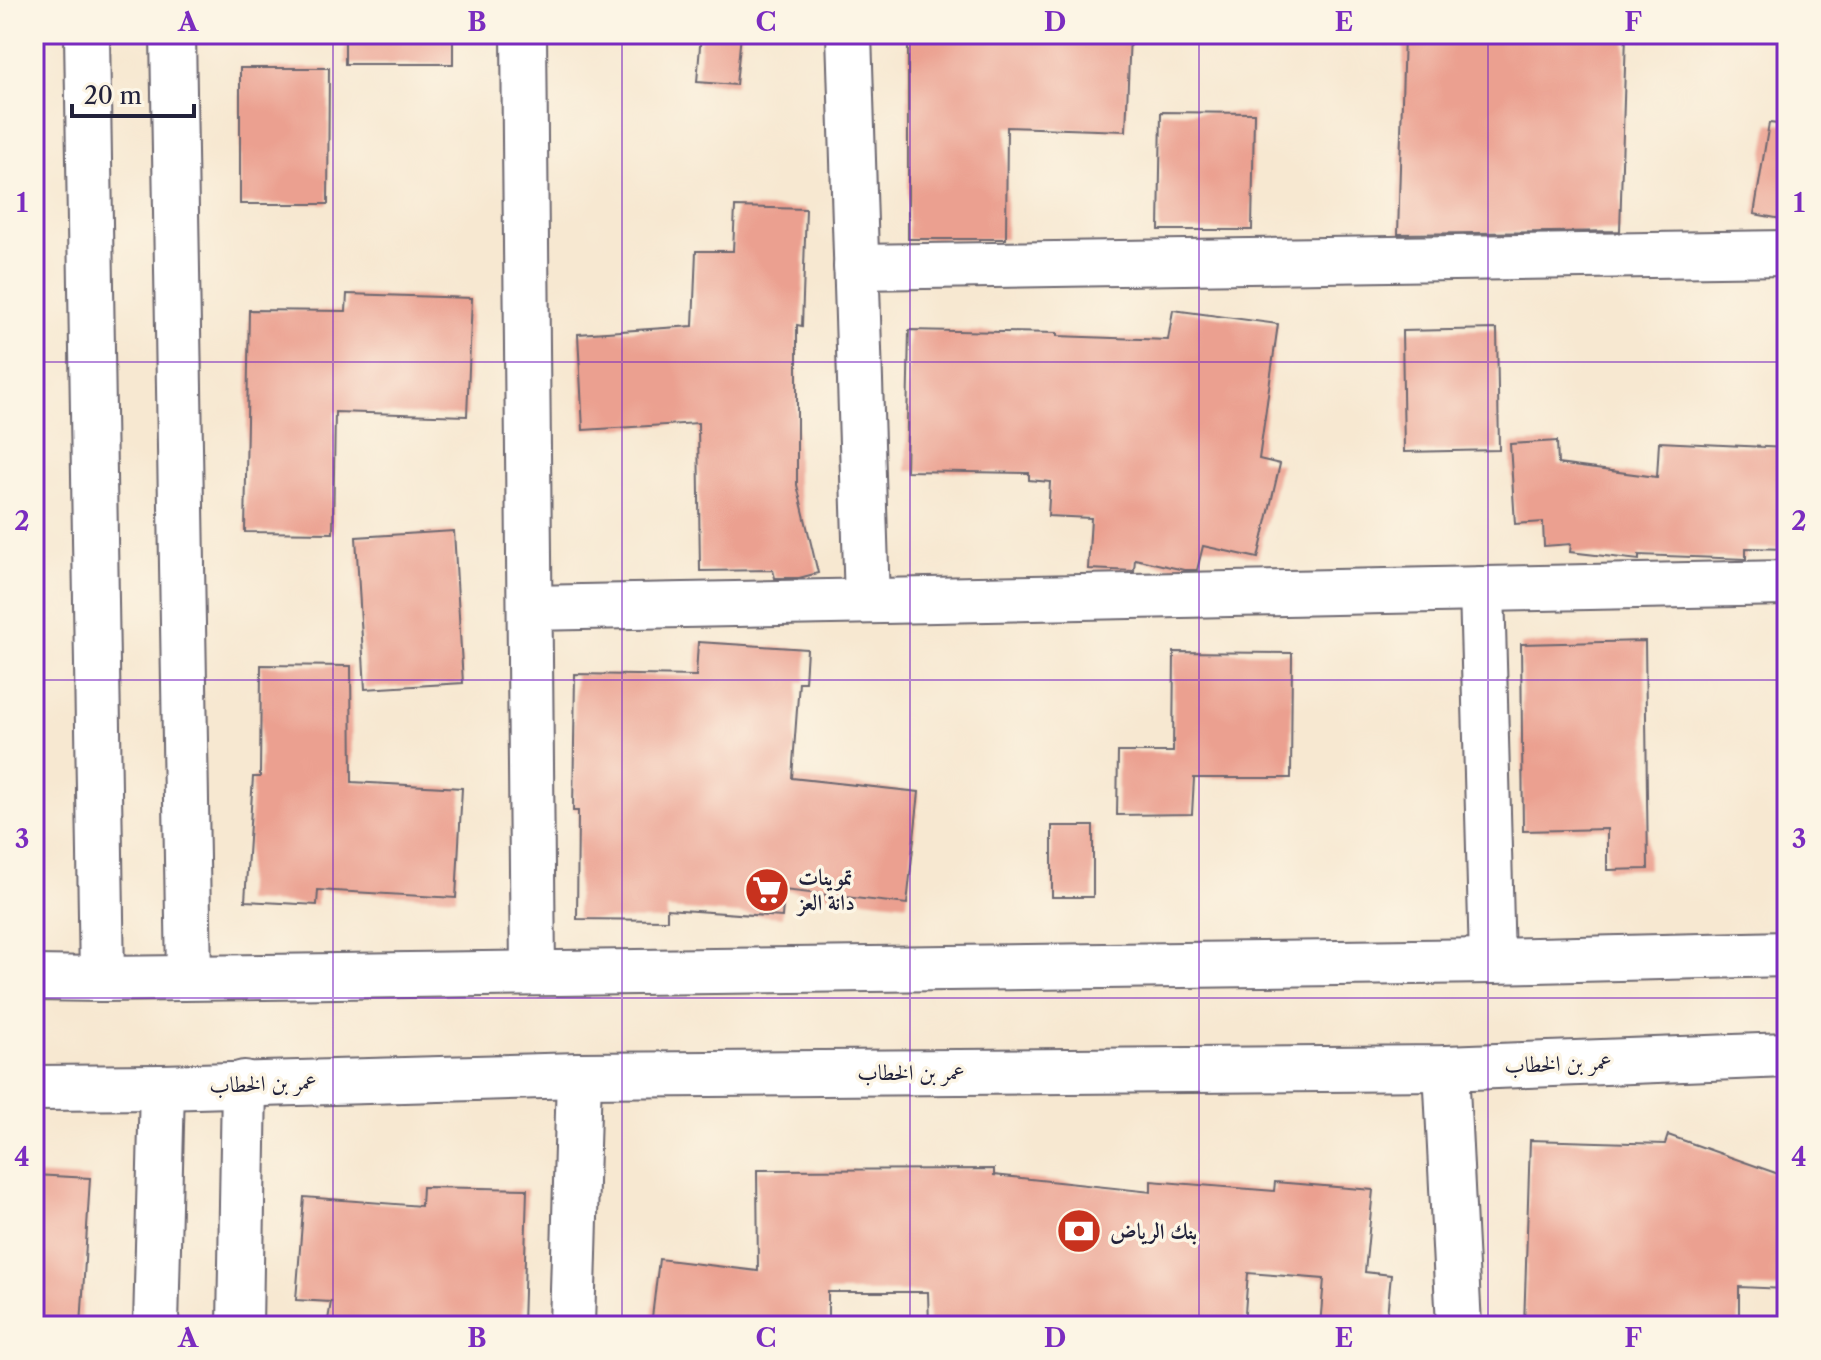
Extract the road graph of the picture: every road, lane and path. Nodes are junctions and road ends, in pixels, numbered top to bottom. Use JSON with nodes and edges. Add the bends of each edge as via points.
{"nodes":[{"id":1,"x":87,"y":34,"type":"edge"},
{"id":2,"x":173,"y":34,"type":"edge"},
{"id":3,"x":524,"y":34,"type":"edge"},
{"id":4,"x":849,"y":34,"type":"edge"},
{"id":5,"x":1787,"y":253,"type":"edge"},
{"id":6,"x":856,"y":267,"type":"junction"},
{"id":7,"x":1787,"y":583,"type":"edge"},
{"id":8,"x":1482,"y":589,"type":"junction"},
{"id":9,"x":867,"y":601,"type":"junction"},
{"id":10,"x":531,"y":608,"type":"junction"},
{"id":11,"x":1787,"y":954,"type":"edge"},
{"id":12,"x":1492,"y":961,"type":"junction"},
{"id":13,"x":533,"y":973,"type":"junction"},
{"id":14,"x":189,"y":977,"type":"junction"},
{"id":15,"x":34,"y":978,"type":"edge"},
{"id":16,"x":102,"y":979,"type":"junction"},
{"id":17,"x":1787,"y":1055,"type":"edge"},
{"id":18,"x":1446,"y":1068,"type":"junction"},
{"id":19,"x":579,"y":1075,"type":"junction"},
{"id":20,"x":244,"y":1083,"type":"junction"},
{"id":21,"x":162,"y":1087,"type":"junction"},
{"id":22,"x":34,"y":1088,"type":"edge"},
{"id":23,"x":156,"y":1326,"type":"edge"},
{"id":24,"x":240,"y":1326,"type":"edge"},
{"id":25,"x":572,"y":1326,"type":"edge"},
{"id":26,"x":1459,"y":1326,"type":"edge"}],
"edges":[{"from":1,"to":16,"type":"street"},
{"from":2,"to":14,"type":"street"},
{"from":3,"to":10,"type":"street"},
{"from":4,"to":6,"type":"street"},
{"from":5,"to":6,"type":"street"},
{"from":6,"to":9,"type":"street"},
{"from":7,"to":8,"type":"street"},
{"from":8,"to":9,"type":"street"},
{"from":8,"to":12,"type":"street"},
{"from":9,"to":10,"type":"street"},
{"from":10,"to":13,"type":"street"},
{"from":11,"to":12,"type":"street"},
{"from":12,"to":13,"type":"street"},
{"from":13,"to":14,"type":"street"},
{"from":14,"to":16,"type":"street"},
{"from":15,"to":16,"type":"street"},
{"from":17,"to":18,"type":"street","name":"عمر بن الخطاب"},
{"from":18,"to":19,"type":"street","name":"عمر بن الخطاب"},
{"from":18,"to":26,"type":"street"},
{"from":19,"to":20,"type":"street","name":"عمر بن الخطاب"},
{"from":19,"to":25,"type":"street"},
{"from":20,"to":21,"type":"street","name":"عمر بن الخطاب"},
{"from":20,"to":24,"type":"street"},
{"from":21,"to":22,"type":"street","name":"عمر بن الخطاب"},
{"from":21,"to":23,"type":"street"}]}
